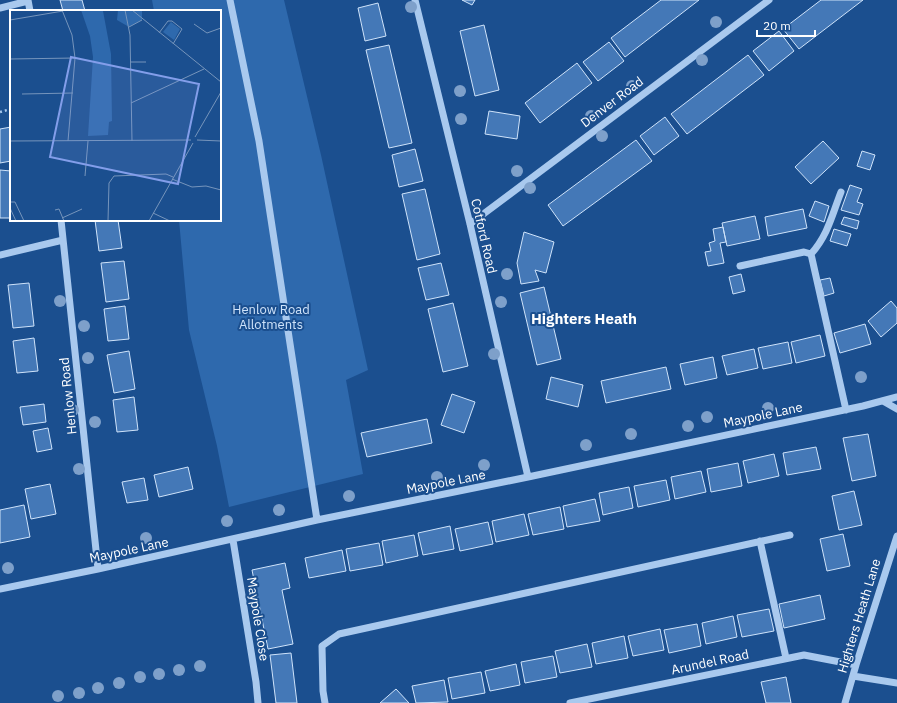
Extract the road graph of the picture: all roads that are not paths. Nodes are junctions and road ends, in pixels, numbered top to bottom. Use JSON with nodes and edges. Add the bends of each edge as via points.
{"nodes":[{"id":1,"x":28,"y":0,"type":"edge"},
{"id":2,"x":230,"y":0,"type":"edge"},
{"id":3,"x":415,"y":0,"type":"edge"},
{"id":4,"x":769,"y":0,"type":"edge"},
{"id":5,"x":0,"y":8,"type":"edge"},
{"id":6,"x":30,"y":10,"type":"edge"},
{"id":7,"x":841,"y":192,"type":"dead end"},
{"id":8,"x":61,"y":221,"type":"edge"},
{"id":9,"x":470,"y":224,"type":"junction"},
{"id":10,"x":63,"y":240,"type":"junction"},
{"id":11,"x":811,"y":254,"type":"junction"},
{"id":12,"x":0,"y":255,"type":"edge"},
{"id":13,"x":740,"y":266,"type":"dead end"},
{"id":14,"x":897,"y":397,"type":"edge"},
{"id":15,"x":883,"y":401,"type":"junction"},
{"id":16,"x":897,"y":409,"type":"edge"},
{"id":17,"x":846,"y":410,"type":"junction"},
{"id":18,"x":528,"y":477,"type":"junction"},
{"id":19,"x":317,"y":520,"type":"junction"},
{"id":20,"x":790,"y":535,"type":"dead end"},
{"id":21,"x":897,"y":536,"type":"edge"},
{"id":22,"x":233,"y":540,"type":"junction"},
{"id":23,"x":760,"y":542,"type":"junction"},
{"id":24,"x":98,"y":569,"type":"junction"},
{"id":25,"x":0,"y":589,"type":"edge"},
{"id":26,"x":786,"y":658,"type":"junction"},
{"id":27,"x":856,"y":664,"type":"junction"},
{"id":28,"x":853,"y":676,"type":"junction"},
{"id":29,"x":897,"y":683,"type":"edge"},
{"id":30,"x":258,"y":703,"type":"edge"},
{"id":31,"x":325,"y":703,"type":"edge"},
{"id":32,"x":570,"y":703,"type":"edge"},
{"id":33,"x":845,"y":703,"type":"edge"}],
"edges":[{"from":1,"to":5,"type":"street"},
{"from":1,"to":6,"type":"street"},
{"from":2,"to":19,"type":"street","via":[[259,141]]},
{"from":3,"to":9,"type":"street","name":"Cotford Road"},
{"from":4,"to":9,"type":"street","name":"Denver Road"},
{"from":7,"to":11,"type":"street","via":[[826,233]]},
{"from":8,"to":10,"type":"street","name":"Henlow Road"},
{"from":9,"to":18,"type":"street","name":"Cotford Road"},
{"from":10,"to":12,"type":"street"},
{"from":10,"to":24,"type":"street","name":"Henlow Road"},
{"from":11,"to":13,"type":"street","via":[[804,252]]},
{"from":11,"to":17,"type":"street"},
{"from":14,"to":15,"type":"street","name":"Maypole Lane"},
{"from":15,"to":16,"type":"street"},
{"from":15,"to":17,"type":"street","name":"Maypole Lane"},
{"from":17,"to":18,"type":"street","name":"Maypole Lane"},
{"from":18,"to":19,"type":"street","name":"Maypole Lane"},
{"from":19,"to":22,"type":"street","name":"Maypole Lane"},
{"from":20,"to":23,"type":"street"},
{"from":21,"to":27,"type":"street","name":"Highters Heath Lane"},
{"from":22,"to":24,"type":"street","name":"Maypole Lane"},
{"from":22,"to":30,"type":"street","name":"Maypole Close"},
{"from":23,"to":26,"type":"street"},
{"from":23,"to":31,"type":"street","via":[[339,634],[322,646]]},
{"from":24,"to":25,"type":"street","name":"Maypole Lane"},
{"from":26,"to":27,"type":"street","name":"Arundel Road","via":[[804,654]]},
{"from":26,"to":32,"type":"street","name":"Arundel Road"},
{"from":27,"to":28,"type":"street","name":"Highters Heath Lane"},
{"from":28,"to":29,"type":"street"},
{"from":28,"to":33,"type":"street","name":"Highters Heath Lane"}]}
